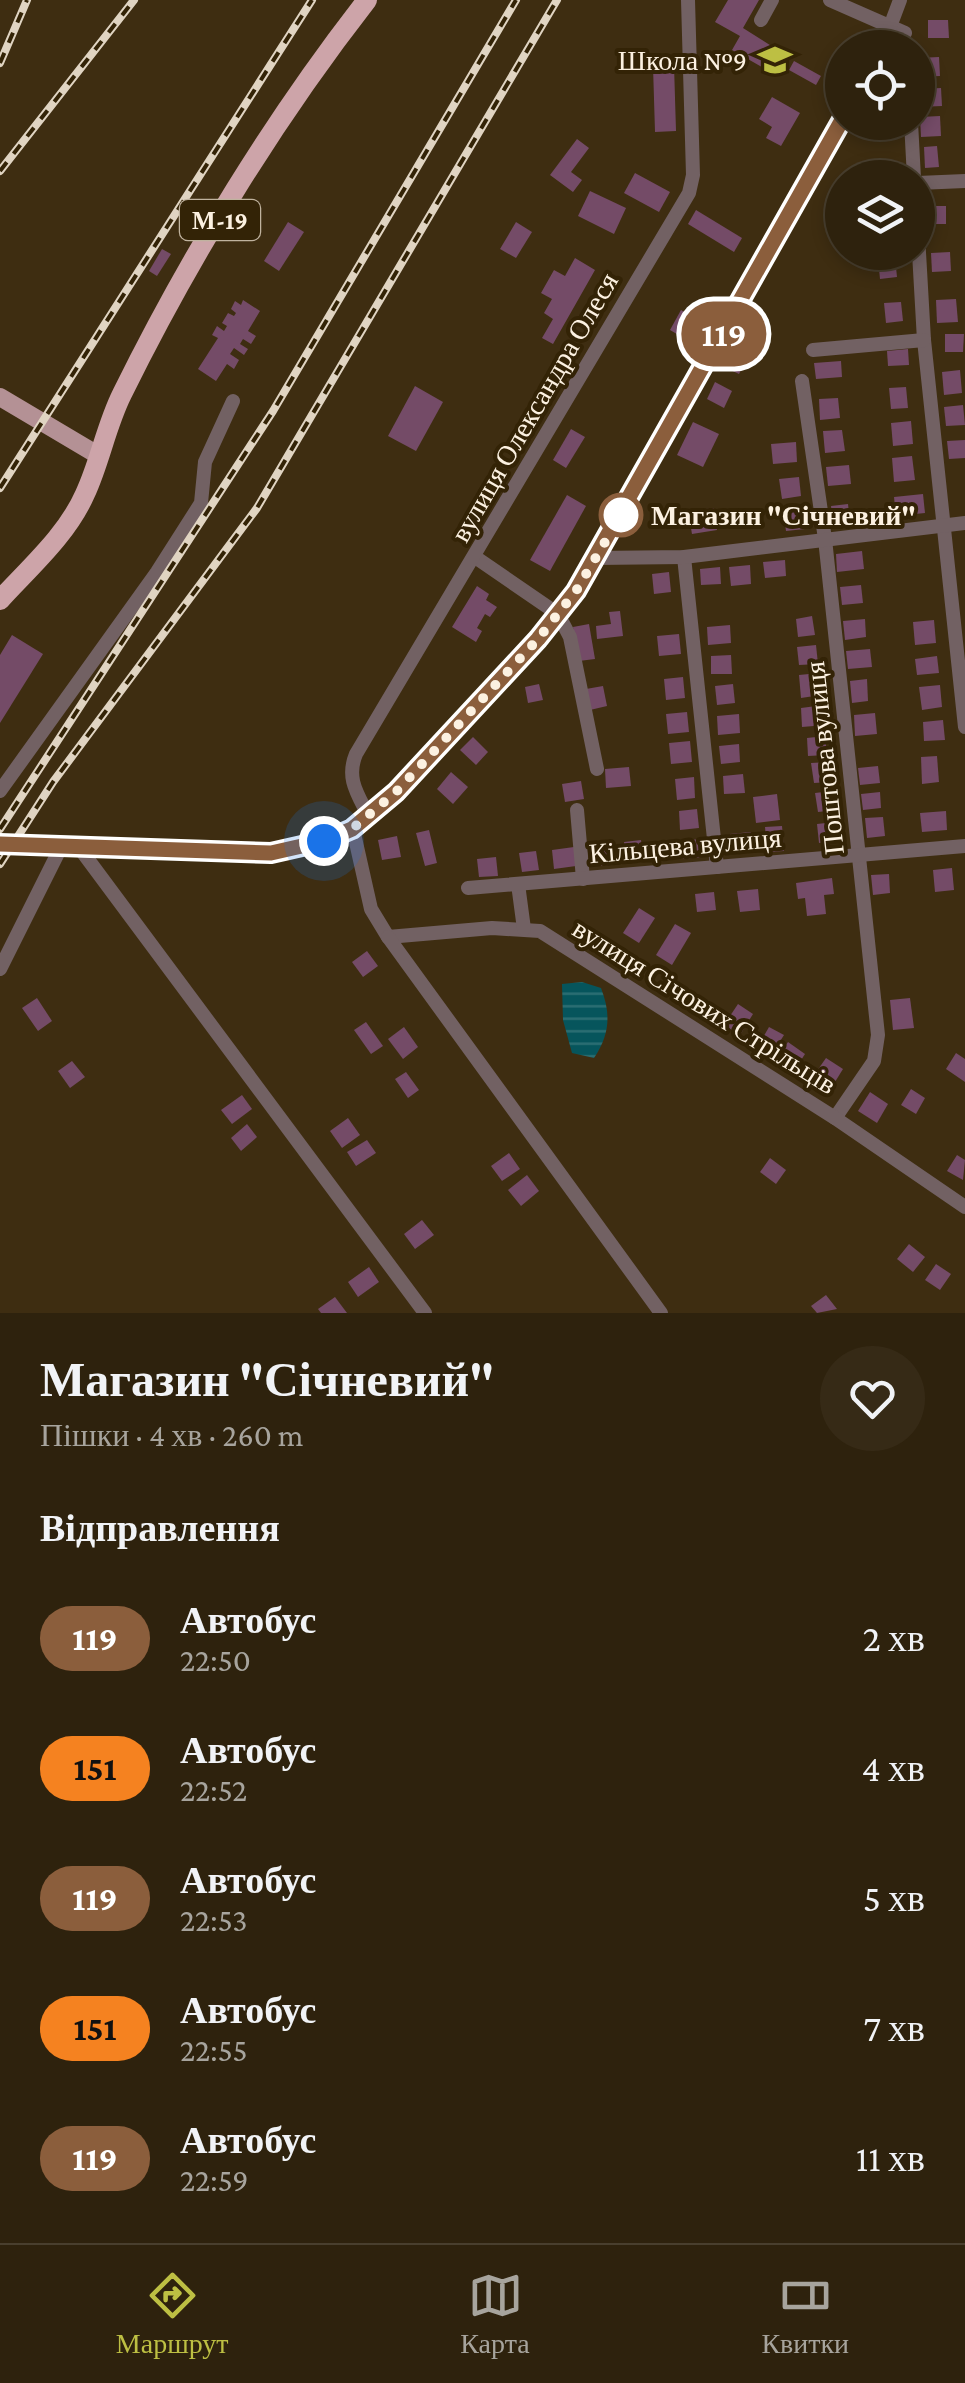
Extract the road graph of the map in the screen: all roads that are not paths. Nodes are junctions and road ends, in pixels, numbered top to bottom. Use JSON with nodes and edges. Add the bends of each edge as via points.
{"nodes":[{"id":1,"x":367,"y":0,"type":"edge"},
{"id":2,"x":688,"y":0,"type":"edge"},
{"id":3,"x":772,"y":0,"type":"edge"},
{"id":4,"x":830,"y":0,"type":"edge"},
{"id":5,"x":901,"y":0,"type":"edge"},
{"id":6,"x":761,"y":20,"type":"dead end"},
{"id":7,"x":890,"y":30,"type":"edge"},
{"id":8,"x":902,"y":30,"type":"edge"},
{"id":9,"x":831,"y":140,"type":"edge"},
{"id":10,"x":935,"y":180,"type":"edge"},
{"id":11,"x":965,"y":180,"type":"edge"},
{"id":12,"x":920,"y":270,"type":"edge"},
{"id":13,"x":924,"y":340,"type":"junction"},
{"id":14,"x":813,"y":350,"type":"dead end"},
{"id":15,"x":802,"y":381,"type":"dead end"},
{"id":16,"x":0,"y":397,"type":"edge"},
{"id":17,"x":233,"y":400,"type":"dead end"},
{"id":18,"x":96,"y":454,"type":"junction"},
{"id":19,"x":965,"y":523,"type":"edge"},
{"id":20,"x":945,"y":526,"type":"junction"},
{"id":21,"x":825,"y":539,"type":"junction"},
{"id":22,"x":475,"y":557,"type":"junction"},
{"id":23,"x":684,"y":557,"type":"junction"},
{"id":24,"x":596,"y":558,"type":"junction"},
{"id":25,"x":0,"y":600,"type":"edge"},
{"id":26,"x":558,"y":614,"type":"junction"},
{"id":27,"x":965,"y":727,"type":"edge"},
{"id":28,"x":596,"y":770,"type":"dead end"},
{"id":29,"x":0,"y":791,"type":"edge"},
{"id":30,"x":577,"y":810,"type":"dead end"},
{"id":31,"x":368,"y":815,"type":"junction"},
{"id":32,"x":352,"y":829,"type":"junction"},
{"id":33,"x":0,"y":844,"type":"edge"},
{"id":34,"x":62,"y":845,"type":"junction"},
{"id":35,"x":78,"y":846,"type":"junction"},
{"id":36,"x":965,"y":846,"type":"edge"},
{"id":37,"x":860,"y":856,"type":"junction"},
{"id":38,"x":717,"y":867,"type":"junction"},
{"id":39,"x":583,"y":879,"type":"junction"},
{"id":40,"x":518,"y":884,"type":"junction"},
{"id":41,"x":468,"y":888,"type":"dead end"},
{"id":42,"x":524,"y":929,"type":"junction"},
{"id":43,"x":388,"y":937,"type":"junction"},
{"id":44,"x":0,"y":969,"type":"edge"},
{"id":45,"x":835,"y":1118,"type":"junction"},
{"id":46,"x":965,"y":1207,"type":"edge"},
{"id":47,"x":424,"y":1313,"type":"edge"},
{"id":48,"x":661,"y":1313,"type":"edge"}],
"edges":[{"from":1,"to":18,"type":"highway","number":"М-19","via":[[309,75],[227,207],[122,394]]},
{"from":2,"to":22,"type":"street","name":"вулиця Олександра Олеся","via":[[689,193]]},
{"from":3,"to":6,"type":"street"},
{"from":4,"to":7,"type":"street"},
{"from":5,"to":8,"type":"street"},
{"from":9,"to":24,"type":"street"},
{"from":10,"to":11,"type":"street"},
{"from":12,"to":13,"type":"street"},
{"from":13,"to":14,"type":"street"},
{"from":13,"to":20,"type":"street"},
{"from":15,"to":21,"type":"street","name":"Поштова вулиця"},
{"from":16,"to":18,"type":"main road"},
{"from":17,"to":29,"type":"street","via":[[205,462],[201,503]]},
{"from":18,"to":25,"type":"highway","number":"М-19","via":[[72,518]]},
{"from":19,"to":20,"type":"street"},
{"from":20,"to":21,"type":"street"},
{"from":20,"to":27,"type":"street"},
{"from":21,"to":23,"type":"street"},
{"from":21,"to":37,"type":"street","name":"Поштова вулиця"},
{"from":22,"to":26,"type":"street"},
{"from":22,"to":31,"type":"street","name":"вулиця Олександра Олеся","via":[[350,768]]},
{"from":23,"to":24,"type":"street"},
{"from":23,"to":38,"type":"street"},
{"from":24,"to":26,"type":"street"},
{"from":26,"to":28,"type":"street","via":[[570,637]]},
{"from":26,"to":31,"type":"street"},
{"from":30,"to":39,"type":"street"},
{"from":31,"to":32,"type":"street"},
{"from":32,"to":35,"type":"street","via":[[271,853]]},
{"from":32,"to":43,"type":"street","via":[[371,909]]},
{"from":33,"to":34,"type":"street"},
{"from":34,"to":35,"type":"street"},
{"from":34,"to":44,"type":"street"},
{"from":35,"to":47,"type":"street"},
{"from":36,"to":37,"type":"street","name":"Кільцева вулиця"},
{"from":37,"to":38,"type":"street","name":"Кільцева вулиця"},
{"from":37,"to":45,"type":"street","name":"Поштова вулиця","via":[[878,1035],[874,1060]]},
{"from":38,"to":39,"type":"street","name":"Кільцева вулиця"},
{"from":39,"to":40,"type":"street","name":"Кільцева вулиця"},
{"from":40,"to":41,"type":"street","name":"Кільцева вулиця"},
{"from":40,"to":42,"type":"street"},
{"from":42,"to":43,"type":"street","name":"вулиця Січових Стрільців"},
{"from":42,"to":45,"type":"street","name":"вулиця Січових Стрільців","via":[[540,931]]},
{"from":43,"to":48,"type":"street"},
{"from":45,"to":46,"type":"street","name":"вулиця Січових Стрільців"}]}
